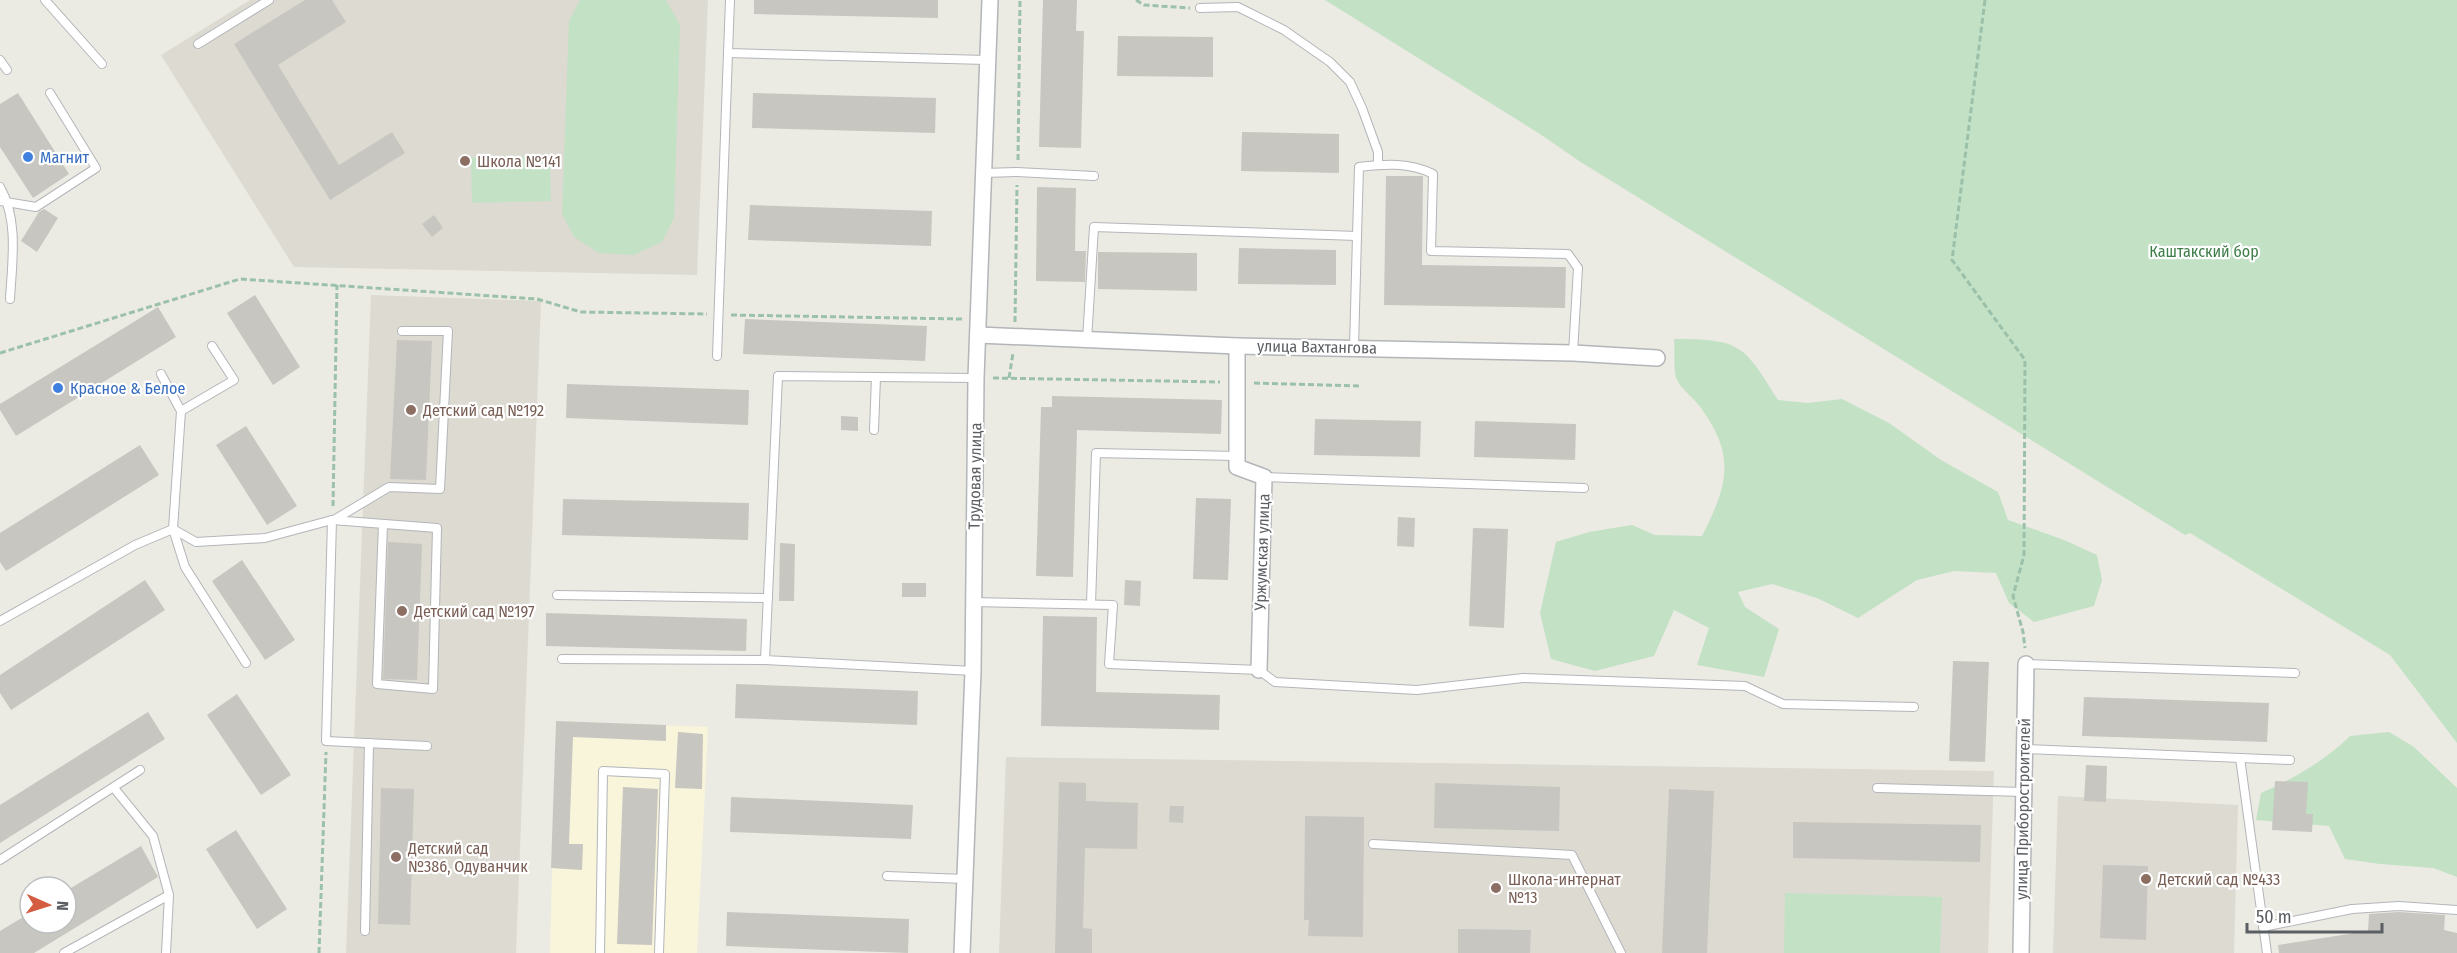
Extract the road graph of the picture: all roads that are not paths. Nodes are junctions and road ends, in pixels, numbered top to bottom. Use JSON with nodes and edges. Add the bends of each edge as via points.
{"nodes":[{"id":1,"x":45,"y":0,"type":"edge"},
{"id":2,"x":269,"y":0,"type":"edge"},
{"id":3,"x":730,"y":0,"type":"edge"},
{"id":4,"x":990,"y":0,"type":"edge"},
{"id":5,"x":1200,"y":8,"type":"road end"},
{"id":6,"x":198,"y":44,"type":"dead end"},
{"id":7,"x":728,"y":53,"type":"junction"},
{"id":8,"x":0,"y":60,"type":"edge"},
{"id":9,"x":986,"y":60,"type":"junction"},
{"id":10,"x":102,"y":64,"type":"dead end"},
{"id":11,"x":7,"y":70,"type":"dead end"},
{"id":12,"x":50,"y":93,"type":"dead end"},
{"id":13,"x":1378,"y":165,"type":"junction"},
{"id":14,"x":983,"y":173,"type":"junction"},
{"id":15,"x":1094,"y":176,"type":"dead end"},
{"id":16,"x":0,"y":188,"type":"edge"},
{"id":17,"x":4,"y":201,"type":"edge"},
{"id":18,"x":1357,"y":236,"type":"junction"},
{"id":19,"x":10,"y":299,"type":"dead end"},
{"id":20,"x":979,"y":327,"type":"junction"},
{"id":21,"x":402,"y":331,"type":"dead end"},
{"id":22,"x":1087,"y":340,"type":"junction"},
{"id":23,"x":212,"y":346,"type":"dead end"},
{"id":24,"x":1237,"y":346,"type":"junction"},
{"id":25,"x":1354,"y":348,"type":"junction"},
{"id":26,"x":1573,"y":352,"type":"junction"},
{"id":27,"x":717,"y":356,"type":"dead end"},
{"id":28,"x":1656,"y":358,"type":"dead end"},
{"id":29,"x":162,"y":374,"type":"dead end"},
{"id":30,"x":876,"y":377,"type":"junction"},
{"id":31,"x":976,"y":378,"type":"junction"},
{"id":32,"x":182,"y":411,"type":"junction"},
{"id":33,"x":874,"y":430,"type":"dead end"},
{"id":34,"x":1237,"y":456,"type":"junction"},
{"id":35,"x":1264,"y":477,"type":"junction"},
{"id":36,"x":1584,"y":488,"type":"dead end"},
{"id":37,"x":332,"y":520,"type":"junction"},
{"id":38,"x":383,"y":524,"type":"junction"},
{"id":39,"x":173,"y":530,"type":"junction"},
{"id":40,"x":557,"y":595,"type":"dead end"},
{"id":41,"x":768,"y":598,"type":"junction"},
{"id":42,"x":973,"y":602,"type":"junction"},
{"id":43,"x":1091,"y":604,"type":"junction"},
{"id":44,"x":0,"y":621,"type":"edge"},
{"id":45,"x":561,"y":658,"type":"dead end"},
{"id":46,"x":765,"y":660,"type":"junction"},
{"id":47,"x":246,"y":663,"type":"dead end"},
{"id":48,"x":2026,"y":664,"type":"joint"},
{"id":49,"x":1259,"y":670,"type":"junction"},
{"id":50,"x":973,"y":671,"type":"junction"},
{"id":51,"x":2295,"y":673,"type":"dead end"},
{"id":52,"x":1914,"y":708,"type":"dead end"},
{"id":53,"x":369,"y":743,"type":"junction"},
{"id":54,"x":428,"y":746,"type":"dead end"},
{"id":55,"x":2025,"y":749,"type":"junction"},
{"id":56,"x":2240,"y":758,"type":"junction"},
{"id":57,"x":2290,"y":759,"type":"dead end"},
{"id":58,"x":140,"y":770,"type":"dead end"},
{"id":59,"x":114,"y":788,"type":"junction"},
{"id":60,"x":1877,"y":788,"type":"dead end"},
{"id":61,"x":2024,"y":792,"type":"junction"},
{"id":62,"x":1373,"y":844,"type":"dead end"},
{"id":63,"x":0,"y":860,"type":"edge"},
{"id":64,"x":887,"y":876,"type":"dead end"},
{"id":65,"x":965,"y":879,"type":"junction"},
{"id":66,"x":169,"y":895,"type":"junction"},
{"id":67,"x":2457,"y":910,"type":"edge"},
{"id":68,"x":2263,"y":927,"type":"junction"},
{"id":69,"x":365,"y":931,"type":"dead end"},
{"id":70,"x":64,"y":953,"type":"edge"},
{"id":71,"x":166,"y":953,"type":"edge"},
{"id":72,"x":600,"y":953,"type":"edge"},
{"id":73,"x":659,"y":953,"type":"edge"},
{"id":74,"x":962,"y":953,"type":"edge"},
{"id":75,"x":1622,"y":953,"type":"edge"},
{"id":76,"x":2021,"y":953,"type":"edge"},
{"id":77,"x":2267,"y":953,"type":"edge"}],
"edges":[{"from":1,"to":10,"type":"lane"},
{"from":2,"to":6,"type":"lane"},
{"from":3,"to":7,"type":"lane"},
{"from":4,"to":9,"type":"street","name":"Трудовая улица"},
{"from":5,"to":13,"type":"lane","via":[[1238,7],[1284,30],[1330,62],[1350,82],[1378,152]]},
{"from":7,"to":9,"type":"lane"},
{"from":7,"to":27,"type":"lane"},
{"from":8,"to":11,"type":"lane"},
{"from":9,"to":14,"type":"street","name":"Трудовая улица"},
{"from":12,"to":17,"type":"lane","via":[[96,168],[36,207]]},
{"from":13,"to":18,"type":"lane","via":[[1359,167]]},
{"from":13,"to":26,"type":"lane","via":[[1418,166],[1433,174],[1431,251],[1568,254],[1578,268]]},
{"from":14,"to":15,"type":"lane"},
{"from":14,"to":20,"type":"street","name":"Трудовая улица"},
{"from":16,"to":17,"type":"lane"},
{"from":17,"to":19,"type":"lane","via":[[13,234]]},
{"from":18,"to":22,"type":"lane","via":[[1094,227]]},
{"from":18,"to":25,"type":"lane"},
{"from":20,"to":22,"type":"street","name":"улица Вахтангова","via":[[1015,336]]},
{"from":20,"to":31,"type":"street","name":"Трудовая улица"},
{"from":21,"to":37,"type":"lane","via":[[448,331],[440,489],[389,486]]},
{"from":22,"to":24,"type":"street","name":"улица Вахтангова"},
{"from":23,"to":32,"type":"lane","via":[[234,380]]},
{"from":24,"to":25,"type":"street","name":"улица Вахтангова"},
{"from":24,"to":34,"type":"street"},
{"from":25,"to":26,"type":"street","name":"улица Вахтангова"},
{"from":26,"to":28,"type":"street","name":"улица Вахтангова"},
{"from":29,"to":32,"type":"lane"},
{"from":30,"to":31,"type":"lane"},
{"from":30,"to":33,"type":"lane"},
{"from":30,"to":41,"type":"lane","via":[[778,376]]},
{"from":31,"to":42,"type":"street","name":"Трудовая улица"},
{"from":32,"to":39,"type":"lane"},
{"from":34,"to":35,"type":"street","name":"Уржумская улица","via":[[1237,467]]},
{"from":34,"to":43,"type":"lane","via":[[1096,453]]},
{"from":35,"to":36,"type":"lane"},
{"from":35,"to":49,"type":"street","name":"Уржумская улица"},
{"from":37,"to":38,"type":"lane"},
{"from":37,"to":39,"type":"lane","via":[[265,538],[196,542]]},
{"from":37,"to":53,"type":"lane","via":[[326,741]]},
{"from":38,"to":38,"type":"lane","via":[[437,528],[433,688],[377,684]]},
{"from":39,"to":44,"type":"lane","via":[[135,545]]},
{"from":39,"to":47,"type":"lane","via":[[185,567]]},
{"from":40,"to":41,"type":"lane"},
{"from":41,"to":46,"type":"lane"},
{"from":42,"to":43,"type":"lane"},
{"from":42,"to":50,"type":"street","name":"Трудовая улица"},
{"from":43,"to":49,"type":"lane","via":[[1113,604],[1109,664]]},
{"from":45,"to":46,"type":"lane"},
{"from":46,"to":50,"type":"lane"},
{"from":48,"to":51,"type":"lane"},
{"from":48,"to":55,"type":"street","name":"улица Приборостроителей"},
{"from":49,"to":52,"type":"lane","via":[[1275,682],[1417,690],[1523,678],[1744,686],[1784,704]]},
{"from":50,"to":65,"type":"street","name":"Трудовая улица"},
{"from":53,"to":54,"type":"lane"},
{"from":53,"to":69,"type":"lane"},
{"from":55,"to":56,"type":"lane"},
{"from":55,"to":61,"type":"street","name":"улица Приборостроителей"},
{"from":56,"to":57,"type":"lane"},
{"from":56,"to":68,"type":"lane"},
{"from":58,"to":59,"type":"lane"},
{"from":59,"to":63,"type":"lane"},
{"from":59,"to":66,"type":"lane","via":[[153,836]]},
{"from":60,"to":61,"type":"lane"},
{"from":61,"to":76,"type":"street","name":"улица Приборостроителей"},
{"from":62,"to":75,"type":"lane","via":[[1572,855]]},
{"from":64,"to":65,"type":"lane"},
{"from":65,"to":74,"type":"street","name":"Трудовая улица"},
{"from":66,"to":70,"type":"lane"},
{"from":66,"to":71,"type":"lane"},
{"from":67,"to":68,"type":"lane","via":[[2399,906],[2352,909]]},
{"from":68,"to":77,"type":"lane"},
{"from":72,"to":73,"type":"lane","via":[[603,771],[665,774]]}]}
